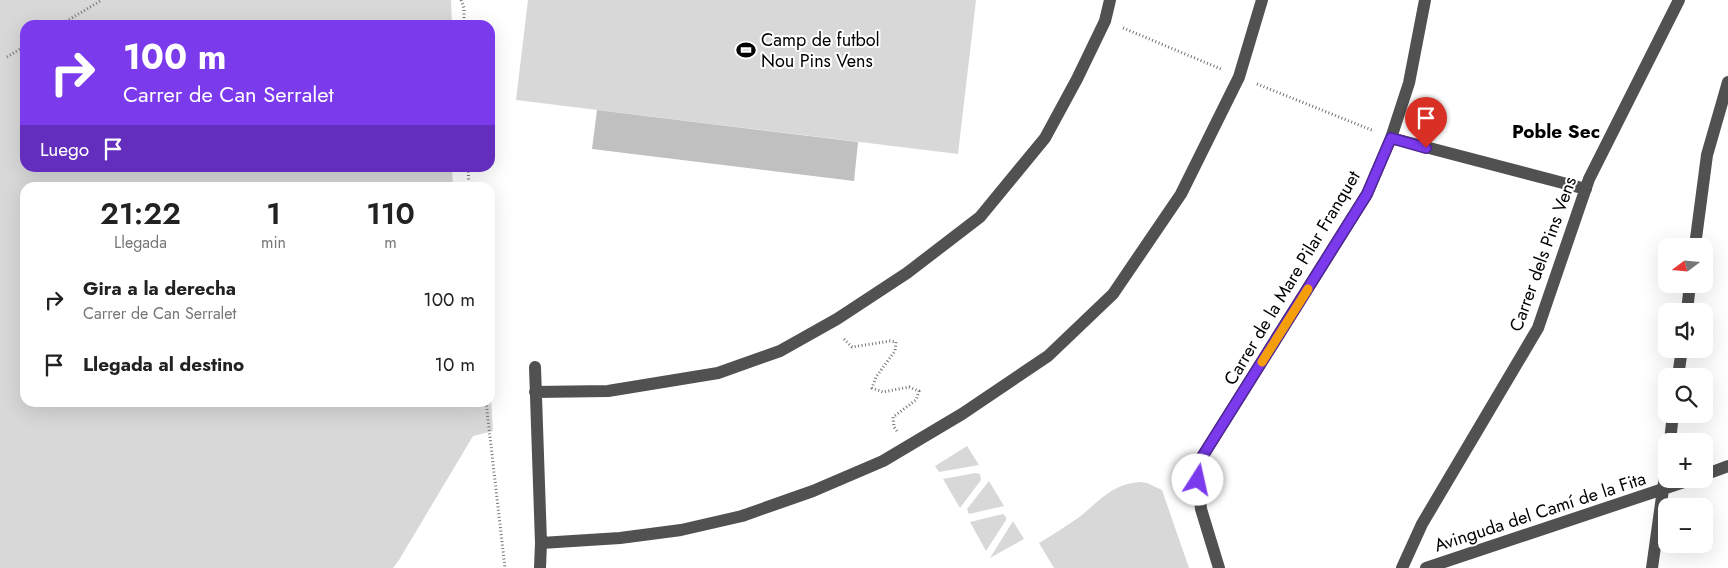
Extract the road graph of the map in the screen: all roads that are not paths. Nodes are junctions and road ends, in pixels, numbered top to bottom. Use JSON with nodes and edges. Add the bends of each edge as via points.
{"nodes":[{"id":1,"x":1110,"y":0,"type":"edge"},
{"id":2,"x":1262,"y":0,"type":"edge"},
{"id":3,"x":1425,"y":0,"type":"edge"},
{"id":4,"x":1679,"y":0,"type":"edge"},
{"id":5,"x":1728,"y":82,"type":"edge"},
{"id":6,"x":1391,"y":138,"type":"junction"},
{"id":7,"x":1586,"y":190,"type":"junction"},
{"id":8,"x":1696,"y":238,"type":"edge"},
{"id":9,"x":534,"y":367,"type":"dead end"},
{"id":10,"x":535,"y":392,"type":"junction"},
{"id":11,"x":1728,"y":466,"type":"edge"},
{"id":12,"x":1713,"y":472,"type":"edge"},
{"id":13,"x":1668,"y":488,"type":"edge"},
{"id":14,"x":1663,"y":490,"type":"junction"},
{"id":15,"x":541,"y":543,"type":"junction"},
{"id":16,"x":540,"y":568,"type":"edge"},
{"id":17,"x":1219,"y":568,"type":"edge"},
{"id":18,"x":1402,"y":568,"type":"edge"},
{"id":19,"x":1426,"y":568,"type":"edge"},
{"id":20,"x":1652,"y":568,"type":"edge"}],
"edges":[{"from":1,"to":10,"type":"street","via":[[1105,21],[1045,138],[980,218],[907,273],[780,351],[718,373],[608,391]]},
{"from":2,"to":15,"type":"street","via":[[1239,77],[1181,194],[1113,294],[1048,356],[884,461],[822,487],[742,516],[681,530]]},
{"from":3,"to":6,"type":"street","name":"Carrer de la Mare Pilar Franquet","via":[[1409,83]]},
{"from":4,"to":7,"type":"street","name":"Carrer dels Pins Vens"},
{"from":5,"to":8,"type":"street","via":[[1707,155]]},
{"from":6,"to":7,"type":"street"},
{"from":6,"to":17,"type":"street","name":"Carrer de la Mare Pilar Franquet","via":[[1367,194],[1197,465],[1201,510]]},
{"from":7,"to":18,"type":"street","name":"Carrer dels Pins Vens","via":[[1538,328],[1422,524]]},
{"from":9,"to":10,"type":"street"},
{"from":10,"to":15,"type":"street"},
{"from":11,"to":12,"type":"street"},
{"from":13,"to":14,"type":"street","name":"Avinguda del Camí de la Fita"},
{"from":14,"to":19,"type":"street","name":"Avinguda del Camí de la Fita"},
{"from":14,"to":20,"type":"street"},
{"from":15,"to":16,"type":"street"}]}
